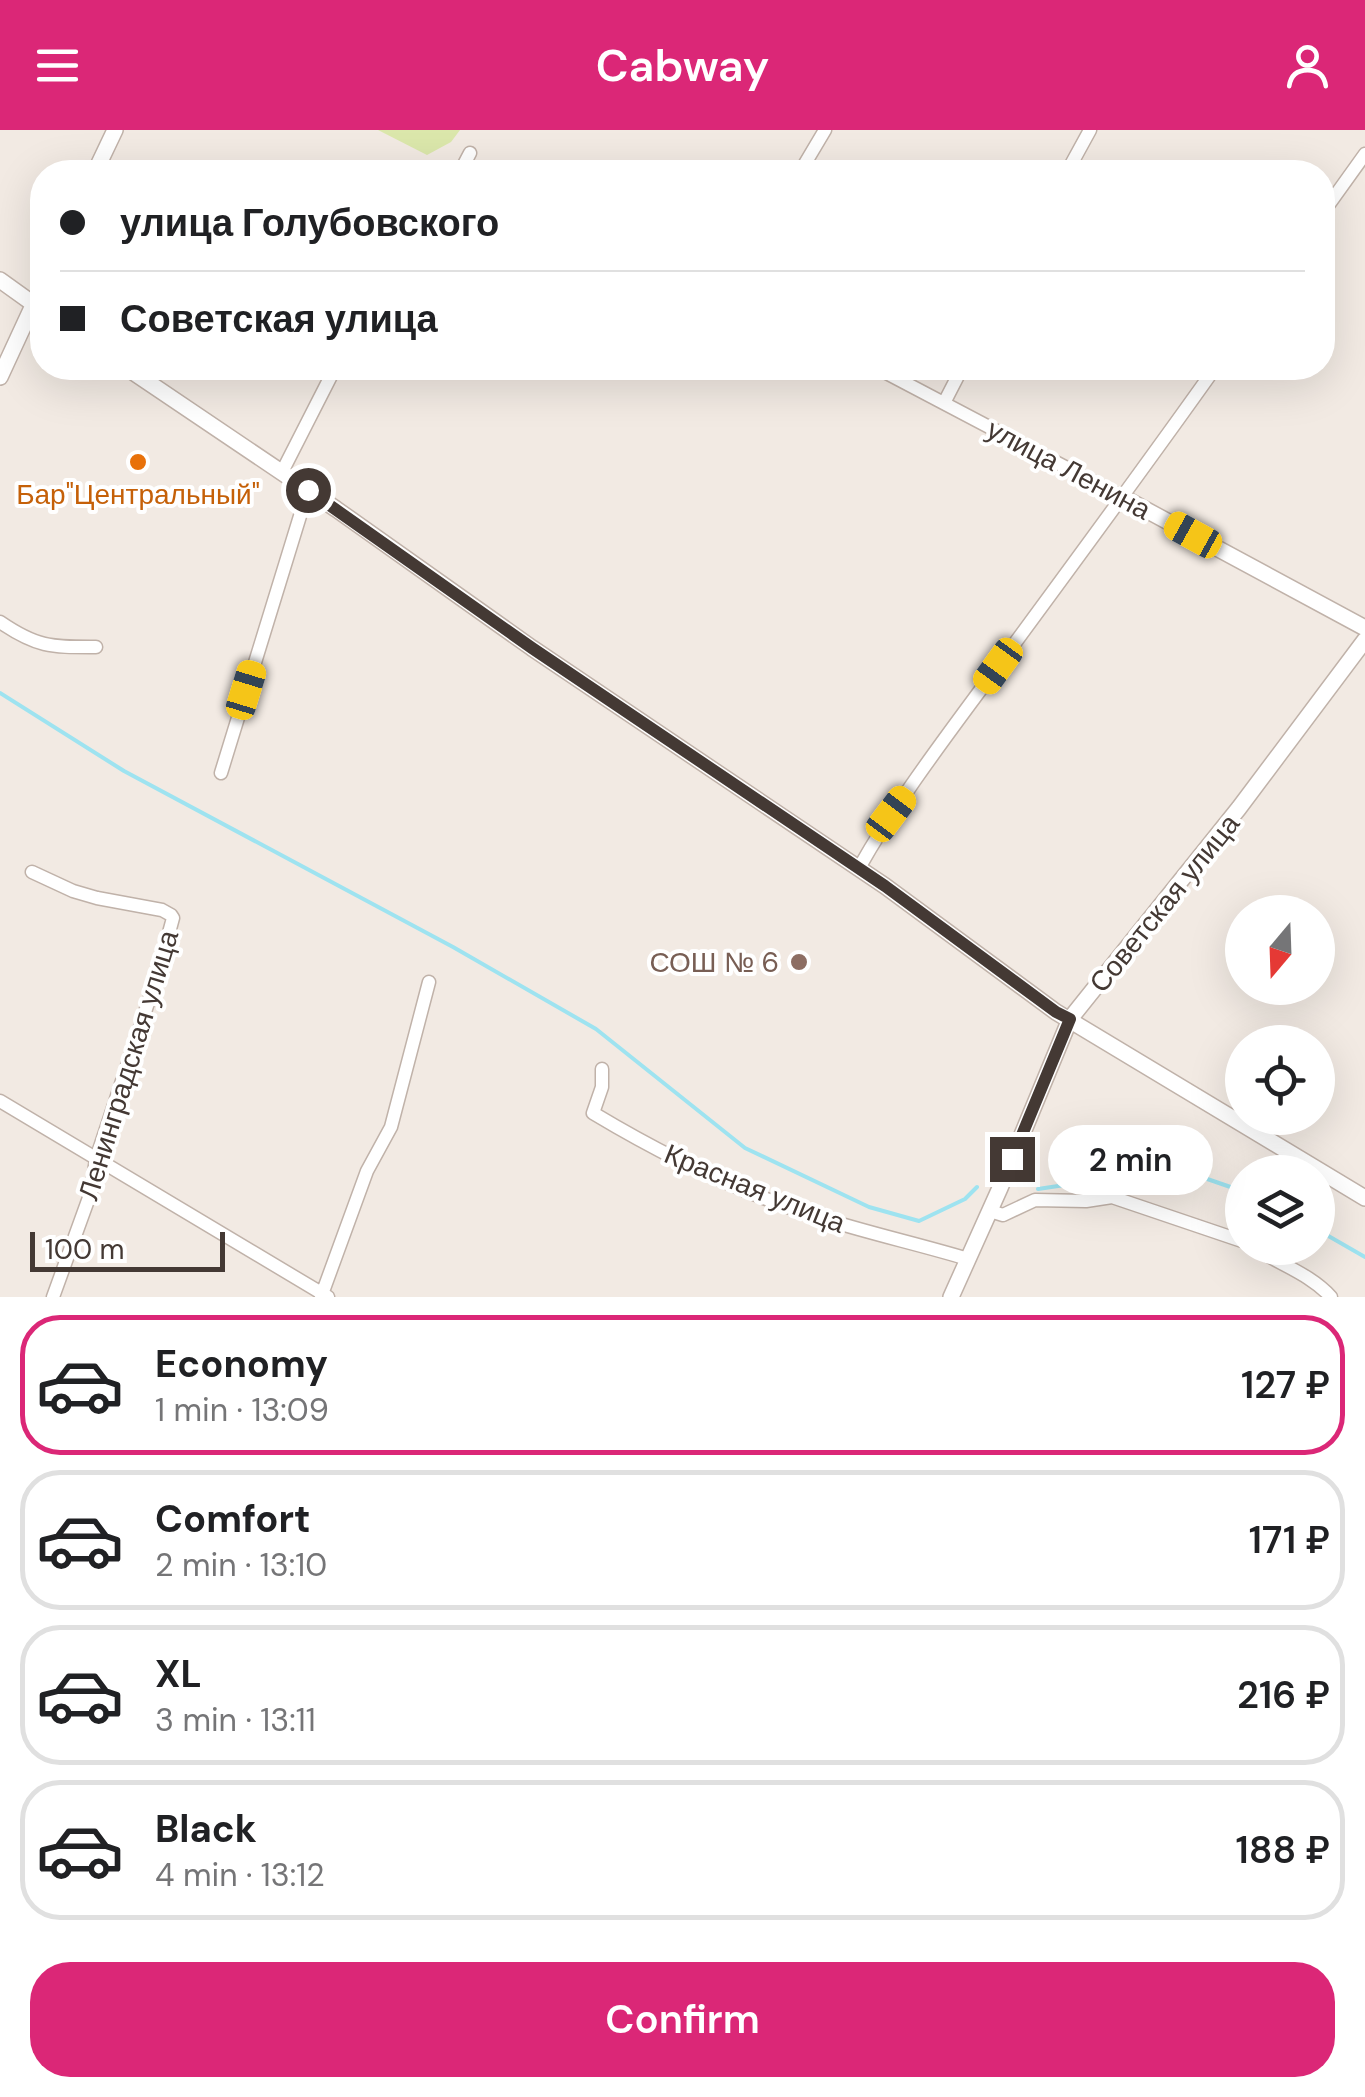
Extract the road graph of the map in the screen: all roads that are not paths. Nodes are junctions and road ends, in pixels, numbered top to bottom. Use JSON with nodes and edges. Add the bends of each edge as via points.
{"nodes":[{"id":1,"x":115,"y":130,"type":"edge"},
{"id":2,"x":825,"y":130,"type":"edge"},
{"id":3,"x":1090,"y":130,"type":"edge"},
{"id":4,"x":470,"y":153,"type":"dead end"},
{"id":5,"x":1365,"y":154,"type":"edge"},
{"id":6,"x":101,"y":160,"type":"edge"},
{"id":7,"x":466,"y":160,"type":"edge"},
{"id":8,"x":807,"y":160,"type":"edge"},
{"id":9,"x":1074,"y":160,"type":"edge"},
{"id":10,"x":1335,"y":196,"type":"edge"},
{"id":11,"x":0,"y":280,"type":"edge"},
{"id":12,"x":30,"y":301,"type":"edge"},
{"id":13,"x":30,"y":322,"type":"edge"},
{"id":14,"x":0,"y":378,"type":"edge"},
{"id":15,"x":145,"y":380,"type":"edge"},
{"id":16,"x":329,"y":380,"type":"edge"},
{"id":17,"x":900,"y":380,"type":"edge"},
{"id":18,"x":956,"y":380,"type":"edge"},
{"id":19,"x":1207,"y":380,"type":"edge"},
{"id":20,"x":944,"y":403,"type":"junction"},
{"id":21,"x":282,"y":472,"type":"junction"},
{"id":22,"x":308,"y":490,"type":"junction"},
{"id":23,"x":1124,"y":498,"type":"junction"},
{"id":24,"x":0,"y":622,"type":"edge"},
{"id":25,"x":1365,"y":628,"type":"edge"},
{"id":26,"x":1365,"y":640,"type":"edge"},
{"id":27,"x":96,"y":647,"type":"dead end"},
{"id":28,"x":220,"y":774,"type":"dead end"},
{"id":29,"x":859,"y":868,"type":"junction"},
{"id":30,"x":32,"y":872,"type":"dead end"},
{"id":31,"x":429,"y":982,"type":"dead end"},
{"id":32,"x":1070,"y":1019,"type":"junction"},
{"id":33,"x":602,"y":1069,"type":"dead end"},
{"id":34,"x":0,"y":1100,"type":"edge"},
{"id":35,"x":96,"y":1159,"type":"junction"},
{"id":36,"x":1365,"y":1198,"type":"edge"},
{"id":37,"x":990,"y":1211,"type":"junction"},
{"id":38,"x":1225,"y":1236,"type":"edge"},
{"id":39,"x":968,"y":1259,"type":"junction"},
{"id":40,"x":1285,"y":1265,"type":"edge"},
{"id":41,"x":324,"y":1296,"type":"edge"},
{"id":42,"x":1329,"y":1296,"type":"edge"},
{"id":43,"x":53,"y":1297,"type":"edge"},
{"id":44,"x":951,"y":1297,"type":"edge"}],
"edges":[{"from":1,"to":6,"type":"street"},
{"from":2,"to":8,"type":"street"},
{"from":3,"to":9,"type":"street"},
{"from":4,"to":7,"type":"street"},
{"from":5,"to":10,"type":"street"},
{"from":11,"to":12,"type":"street"},
{"from":13,"to":14,"type":"street"},
{"from":15,"to":21,"type":"street"},
{"from":16,"to":21,"type":"street"},
{"from":17,"to":20,"type":"street","name":"улица Ленина"},
{"from":18,"to":20,"type":"street"},
{"from":19,"to":23,"type":"street"},
{"from":20,"to":23,"type":"street","name":"улица Ленина"},
{"from":21,"to":22,"type":"street"},
{"from":22,"to":28,"type":"street"},
{"from":22,"to":29,"type":"street"},
{"from":23,"to":25,"type":"street","name":"улица Ленина"},
{"from":23,"to":29,"type":"street","via":[[891,814]]},
{"from":24,"to":27,"type":"street","via":[[49,647]]},
{"from":26,"to":32,"type":"street","name":"Советская улица"},
{"from":29,"to":32,"type":"street"},
{"from":30,"to":35,"type":"street","name":"Ленинградская улица","via":[[73,891],[173,918]]},
{"from":31,"to":41,"type":"street","via":[[392,1127],[368,1171]]},
{"from":32,"to":36,"type":"street"},
{"from":32,"to":37,"type":"street","name":"Советская улица"},
{"from":33,"to":39,"type":"street","name":"Красная улица","via":[[593,1113],[636,1138],[816,1217]]},
{"from":34,"to":35,"type":"street"},
{"from":35,"to":41,"type":"street"},
{"from":35,"to":43,"type":"street","name":"Ленинградская улица"},
{"from":37,"to":38,"type":"street","via":[[1002,1214],[1035,1200],[1112,1196]]},
{"from":37,"to":39,"type":"street","name":"Советская улица"},
{"from":39,"to":44,"type":"street","name":"Советская улица"},
{"from":40,"to":42,"type":"street"}]}
